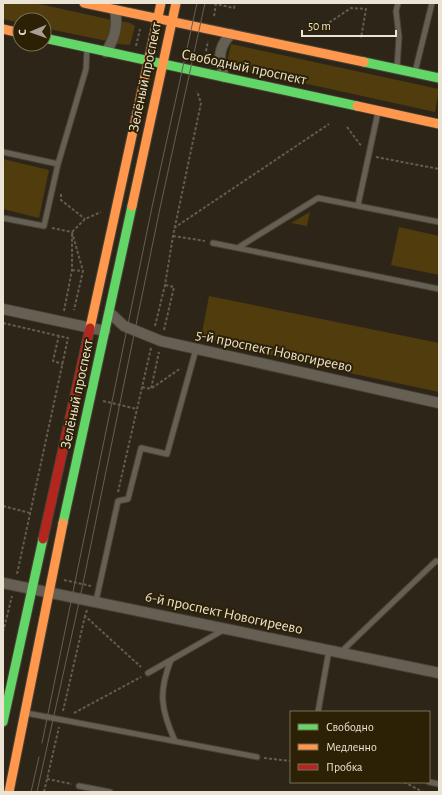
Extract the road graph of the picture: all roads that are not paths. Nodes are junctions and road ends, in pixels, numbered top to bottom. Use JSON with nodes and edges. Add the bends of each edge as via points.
{"nodes":[{"id":1,"x":161,"y":3,"type":"edge"},
{"id":2,"x":176,"y":3,"type":"edge"},
{"id":3,"x":398,"y":3,"type":"edge"},
{"id":4,"x":432,"y":3,"type":"edge"},
{"id":5,"x":90,"y":4,"type":"edge"},
{"id":6,"x":115,"y":10,"type":"junction"},
{"id":7,"x":157,"y":18,"type":"junction"},
{"id":8,"x":171,"y":21,"type":"junction"},
{"id":9,"x":231,"y":34,"type":"junction"},
{"id":10,"x":52,"y":40,"type":"edge"},
{"id":11,"x":87,"y":48,"type":"junction"},
{"id":12,"x":106,"y":52,"type":"junction"},
{"id":13,"x":148,"y":60,"type":"junction"},
{"id":14,"x":162,"y":64,"type":"junction"},
{"id":15,"x":397,"y":69,"type":"junction"},
{"id":16,"x":414,"y":72,"type":"junction"},
{"id":17,"x":224,"y":77,"type":"junction"},
{"id":18,"x":439,"y":78,"type":"edge"},
{"id":19,"x":379,"y":110,"type":"junction"},
{"id":20,"x":439,"y":124,"type":"edge"},
{"id":21,"x":3,"y":152,"type":"edge"},
{"id":22,"x":58,"y":164,"type":"junction"},
{"id":23,"x":358,"y":205,"type":"junction"},
{"id":24,"x":3,"y":218,"type":"edge"},
{"id":25,"x":439,"y":222,"type":"edge"},
{"id":26,"x":213,"y":243,"type":"road end"},
{"id":27,"x":239,"y":247,"type":"junction"},
{"id":28,"x":439,"y":289,"type":"edge"},
{"id":29,"x":3,"y":309,"type":"edge"},
{"id":30,"x":110,"y":313,"type":"junction"},
{"id":31,"x":89,"y":327,"type":"junction"},
{"id":32,"x":106,"y":331,"type":"junction"},
{"id":33,"x":196,"y":349,"type":"junction"},
{"id":34,"x":439,"y":403,"type":"edge"},
{"id":35,"x":439,"y":562,"type":"edge"},
{"id":36,"x":3,"y":583,"type":"edge"},
{"id":37,"x":31,"y":589,"type":"junction"},
{"id":38,"x":49,"y":591,"type":"junction"},
{"id":39,"x":93,"y":601,"type":"junction"},
{"id":40,"x":225,"y":628,"type":"junction"},
{"id":41,"x":329,"y":650,"type":"junction"},
{"id":42,"x":341,"y":652,"type":"junction"},
{"id":43,"x":171,"y":660,"type":"junction"},
{"id":44,"x":148,"y":673,"type":"road end"},
{"id":45,"x":439,"y":673,"type":"edge"},
{"id":46,"x":4,"y":711,"type":"edge"},
{"id":47,"x":318,"y":711,"type":"edge"},
{"id":48,"x":26,"y":713,"type":"junction"},
{"id":49,"x":3,"y":722,"type":"edge"},
{"id":50,"x":175,"y":741,"type":"junction"},
{"id":51,"x":257,"y":757,"type":"road end"},
{"id":52,"x":79,"y":786,"type":"road end"},
{"id":53,"x":10,"y":792,"type":"edge"},
{"id":54,"x":110,"y":792,"type":"edge"}],
"edges":[{"from":1,"to":7,"type":"main road","name":"Зелёный проспект"},
{"from":2,"to":8,"type":"main road","name":"Зелёный проспект"},
{"from":3,"to":15,"type":"lane"},
{"from":4,"to":16,"type":"lane"},
{"from":5,"to":6,"type":"main road","name":"Свободный проспект"},
{"from":6,"to":7,"type":"main road","name":"Свободный проспект"},
{"from":6,"to":12,"type":"street","via":[[116,32]]},
{"from":7,"to":8,"type":"main road","name":"Свободный проспект"},
{"from":7,"to":13,"type":"main road","name":"Зелёный проспект"},
{"from":8,"to":9,"type":"main road","name":"Свободный проспект"},
{"from":8,"to":14,"type":"main road","name":"Зелёный проспект"},
{"from":9,"to":15,"type":"main road","name":"Свободный проспект"},
{"from":9,"to":17,"type":"street","via":[[224,42],[220,53],[219,64]]},
{"from":10,"to":11,"type":"main road","name":"Свободный проспект"},
{"from":11,"to":12,"type":"main road","name":"Свободный проспект"},
{"from":11,"to":22,"type":"lane","via":[[86,69]]},
{"from":12,"to":13,"type":"main road","name":"Свободный проспект"},
{"from":13,"to":14,"type":"main road","name":"Свободный проспект"},
{"from":13,"to":31,"type":"main road","name":"Зелёный проспект"},
{"from":14,"to":17,"type":"main road","name":"Свободный проспект"},
{"from":14,"to":30,"type":"main road","name":"Зелёный проспект"},
{"from":15,"to":16,"type":"main road","name":"Свободный проспект"},
{"from":16,"to":18,"type":"main road","name":"Свободный проспект"},
{"from":17,"to":19,"type":"main road","name":"Свободный проспект"},
{"from":19,"to":20,"type":"main road","name":"Свободный проспект"},
{"from":19,"to":23,"type":"lane"},
{"from":21,"to":22,"type":"lane"},
{"from":22,"to":24,"type":"lane","via":[[44,226]]},
{"from":23,"to":25,"type":"lane"},
{"from":23,"to":27,"type":"lane","via":[[318,198]]},
{"from":26,"to":27,"type":"lane"},
{"from":27,"to":28,"type":"lane"},
{"from":29,"to":31,"type":"street"},
{"from":30,"to":32,"type":"main road","name":"Зелёный проспект"},
{"from":30,"to":33,"type":"street","name":"5-й проспект Новогиреево","via":[[124,326],[161,341]]},
{"from":31,"to":32,"type":"street"},
{"from":31,"to":37,"type":"main road","name":"Зелёный проспект"},
{"from":32,"to":38,"type":"main road","name":"Зелёный проспект"},
{"from":33,"to":34,"type":"street","name":"5-й проспект Новогиреево"},
{"from":33,"to":39,"type":"lane","via":[[167,454],[141,448],[128,499],[118,501]]},
{"from":35,"to":42,"type":"lane","via":[[436,561]]},
{"from":36,"to":37,"type":"street","name":"6-й проспект Новогиреево"},
{"from":37,"to":38,"type":"street","name":"6-й проспект Новогиреево"},
{"from":37,"to":46,"type":"main road","name":"Зелёный проспект"},
{"from":38,"to":39,"type":"street","name":"6-й проспект Новогиреево"},
{"from":38,"to":48,"type":"main road","name":"Зелёный проспект"},
{"from":39,"to":40,"type":"street","name":"6-й проспект Новогиреево"},
{"from":40,"to":41,"type":"street","name":"6-й проспект Новогиреево"},
{"from":40,"to":43,"type":"lane"},
{"from":41,"to":42,"type":"street","name":"6-й проспект Новогиреево"},
{"from":41,"to":47,"type":"lane"},
{"from":42,"to":45,"type":"street","name":"6-й проспект Новогиреево"},
{"from":43,"to":44,"type":"lane"},
{"from":43,"to":50,"type":"lane","via":[[162,688],[162,705],[166,722]]},
{"from":46,"to":49,"type":"main road","name":"Зелёный проспект"},
{"from":48,"to":50,"type":"lane"},
{"from":48,"to":53,"type":"main road","name":"Зелёный проспект"},
{"from":50,"to":51,"type":"lane"},
{"from":52,"to":54,"type":"lane"}]}
